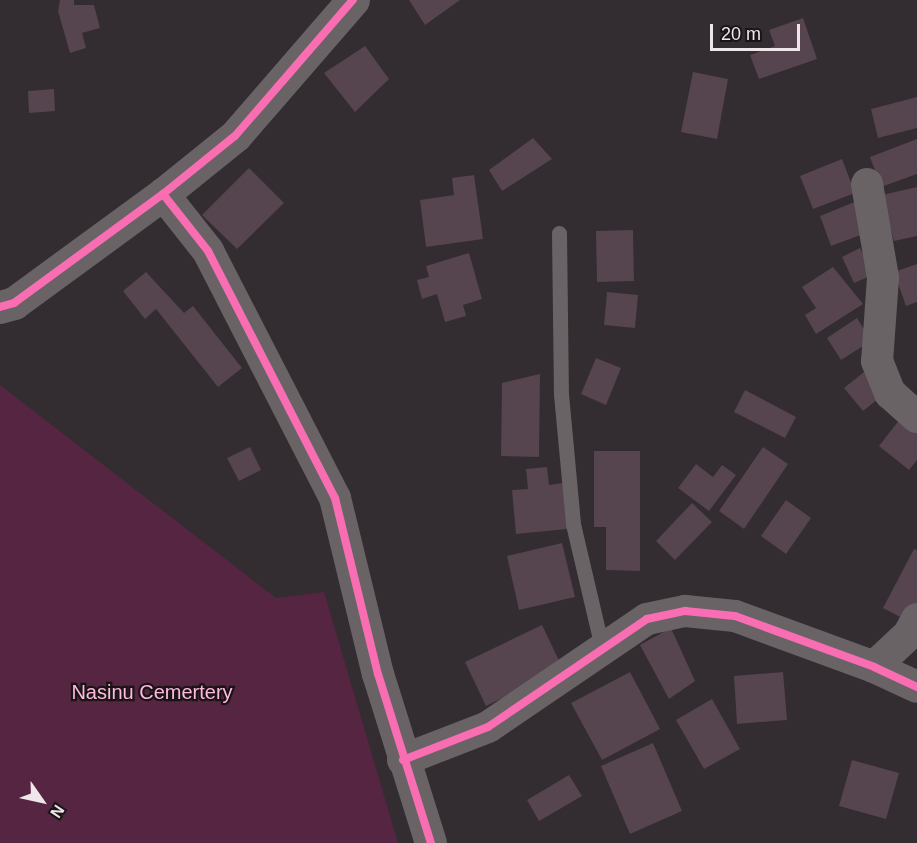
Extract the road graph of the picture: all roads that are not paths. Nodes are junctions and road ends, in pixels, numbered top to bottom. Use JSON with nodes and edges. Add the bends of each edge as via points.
{"nodes":[{"id":1,"x":353,"y":0,"type":"edge"},
{"id":2,"x":867,"y":184,"type":"dead end"},
{"id":3,"x":163,"y":194,"type":"junction"},
{"id":4,"x":559,"y":233,"type":"dead end"},
{"id":5,"x":0,"y":307,"type":"edge"},
{"id":6,"x":917,"y":417,"type":"edge"},
{"id":7,"x":917,"y":619,"type":"edge"},
{"id":8,"x":602,"y":648,"type":"junction"},
{"id":9,"x":874,"y":667,"type":"junction"},
{"id":10,"x":917,"y":687,"type":"edge"},
{"id":11,"x":403,"y":760,"type":"junction"},
{"id":12,"x":430,"y":843,"type":"edge"}],
"edges":[{"from":1,"to":3,"type":"street","via":[[235,136]]},
{"from":2,"to":6,"type":"street","via":[[884,278],[877,361],[890,393]]},
{"from":3,"to":5,"type":"street","via":[[14,303]]},
{"from":3,"to":11,"type":"street","via":[[208,251],[335,498]]},
{"from":4,"to":8,"type":"lane","via":[[561,394],[573,524]]},
{"from":7,"to":9,"type":"street","via":[[909,634]]},
{"from":8,"to":9,"type":"street","via":[[647,619],[685,611],[735,616]]},
{"from":8,"to":11,"type":"street","via":[[488,727]]},
{"from":9,"to":10,"type":"street"},
{"from":11,"to":12,"type":"street"}]}
